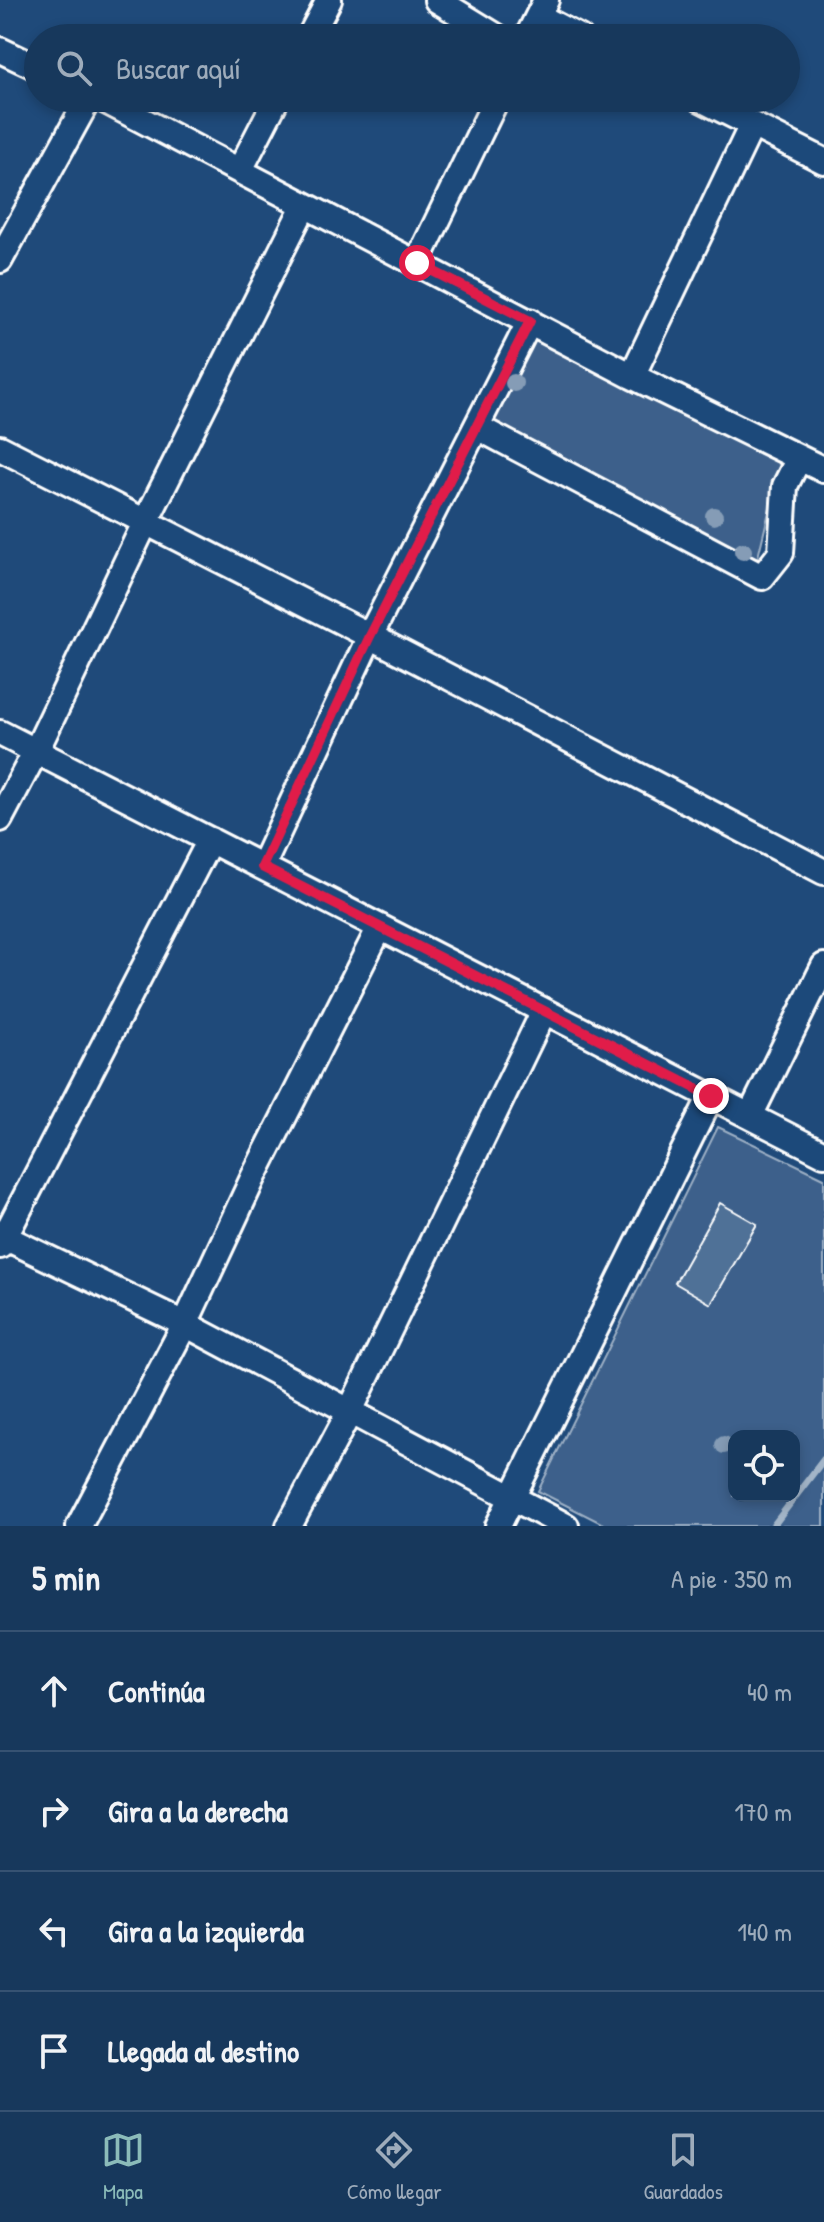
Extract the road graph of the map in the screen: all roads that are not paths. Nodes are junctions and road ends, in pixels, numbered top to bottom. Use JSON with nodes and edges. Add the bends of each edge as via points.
{"nodes":[{"id":1,"x":329,"y":0,"type":"edge"},
{"id":2,"x":437,"y":0,"type":"edge"},
{"id":3,"x":316,"y":24,"type":"edge"},
{"id":4,"x":476,"y":24,"type":"edge"},
{"id":5,"x":0,"y":50,"type":"edge"},
{"id":6,"x":24,"y":61,"type":"edge"},
{"id":7,"x":81,"y":112,"type":"edge"},
{"id":8,"x":127,"y":112,"type":"edge"},
{"id":9,"x":270,"y":112,"type":"edge"},
{"id":10,"x":490,"y":112,"type":"edge"},
{"id":11,"x":726,"y":112,"type":"edge"},
{"id":12,"x":752,"y":125,"type":"junction"},
{"id":13,"x":824,"y":161,"type":"edge"},
{"id":14,"x":240,"y":170,"type":"junction"},
{"id":15,"x":304,"y":206,"type":"junction"},
{"id":16,"x":0,"y":260,"type":"edge"},
{"id":17,"x":417,"y":263,"type":"junction"},
{"id":18,"x":530,"y":321,"type":"junction"},
{"id":19,"x":632,"y":376,"type":"junction"},
{"id":20,"x":477,"y":427,"type":"junction"},
{"id":21,"x":0,"y":448,"type":"edge"},
{"id":22,"x":799,"y":458,"type":"junction"},
{"id":23,"x":824,"y":470,"type":"edge"},
{"id":24,"x":145,"y":523,"type":"junction"},
{"id":25,"x":370,"y":636,"type":"junction"},
{"id":26,"x":0,"y":733,"type":"edge"},
{"id":27,"x":36,"y":751,"type":"junction"},
{"id":28,"x":0,"y":819,"type":"edge"},
{"id":29,"x":210,"y":840,"type":"junction"},
{"id":30,"x":262,"y":867,"type":"junction"},
{"id":31,"x":824,"y":872,"type":"edge"},
{"id":32,"x":380,"y":927,"type":"junction"},
{"id":33,"x":824,"y":966,"type":"edge"},
{"id":34,"x":544,"y":1011,"type":"junction"},
{"id":35,"x":711,"y":1096,"type":"junction"},
{"id":36,"x":750,"y":1116,"type":"junction"},
{"id":37,"x":824,"y":1154,"type":"edge"},
{"id":38,"x":2,"y":1239,"type":"edge"},
{"id":39,"x":185,"y":1324,"type":"junction"},
{"id":40,"x":349,"y":1413,"type":"junction"},
{"id":41,"x":512,"y":1499,"type":"junction"},
{"id":42,"x":79,"y":1526,"type":"edge"},
{"id":43,"x":289,"y":1526,"type":"edge"},
{"id":44,"x":498,"y":1526,"type":"edge"},
{"id":45,"x":566,"y":1526,"type":"edge"}],
"edges":[{"from":1,"to":3,"type":"street"},
{"from":2,"to":4,"type":"street"},
{"from":5,"to":6,"type":"street"},
{"from":7,"to":16,"type":"street"},
{"from":8,"to":14,"type":"street"},
{"from":9,"to":14,"type":"street"},
{"from":10,"to":17,"type":"street"},
{"from":11,"to":12,"type":"street"},
{"from":12,"to":13,"type":"street"},
{"from":12,"to":19,"type":"street"},
{"from":14,"to":15,"type":"street"},
{"from":15,"to":17,"type":"street"},
{"from":15,"to":24,"type":"street"},
{"from":17,"to":18,"type":"street"},
{"from":18,"to":19,"type":"street"},
{"from":18,"to":20,"type":"street"},
{"from":19,"to":22,"type":"street"},
{"from":20,"to":22,"type":"street","via":[[762,577],[781,553],[785,486]]},
{"from":20,"to":25,"type":"street"},
{"from":21,"to":24,"type":"street"},
{"from":22,"to":23,"type":"street"},
{"from":24,"to":25,"type":"street"},
{"from":24,"to":27,"type":"street"},
{"from":25,"to":30,"type":"street"},
{"from":25,"to":31,"type":"street"},
{"from":26,"to":27,"type":"street"},
{"from":27,"to":28,"type":"street"},
{"from":27,"to":29,"type":"street"},
{"from":29,"to":30,"type":"street"},
{"from":29,"to":38,"type":"street"},
{"from":30,"to":32,"type":"street"},
{"from":32,"to":34,"type":"street"},
{"from":32,"to":39,"type":"street"},
{"from":33,"to":36,"type":"street"},
{"from":34,"to":35,"type":"street"},
{"from":34,"to":40,"type":"street"},
{"from":35,"to":36,"type":"street"},
{"from":35,"to":41,"type":"street"},
{"from":36,"to":37,"type":"street"},
{"from":38,"to":39,"type":"street"},
{"from":39,"to":40,"type":"street"},
{"from":39,"to":42,"type":"street"},
{"from":40,"to":41,"type":"street"},
{"from":40,"to":43,"type":"street"},
{"from":41,"to":44,"type":"street"},
{"from":41,"to":45,"type":"street"}]}
